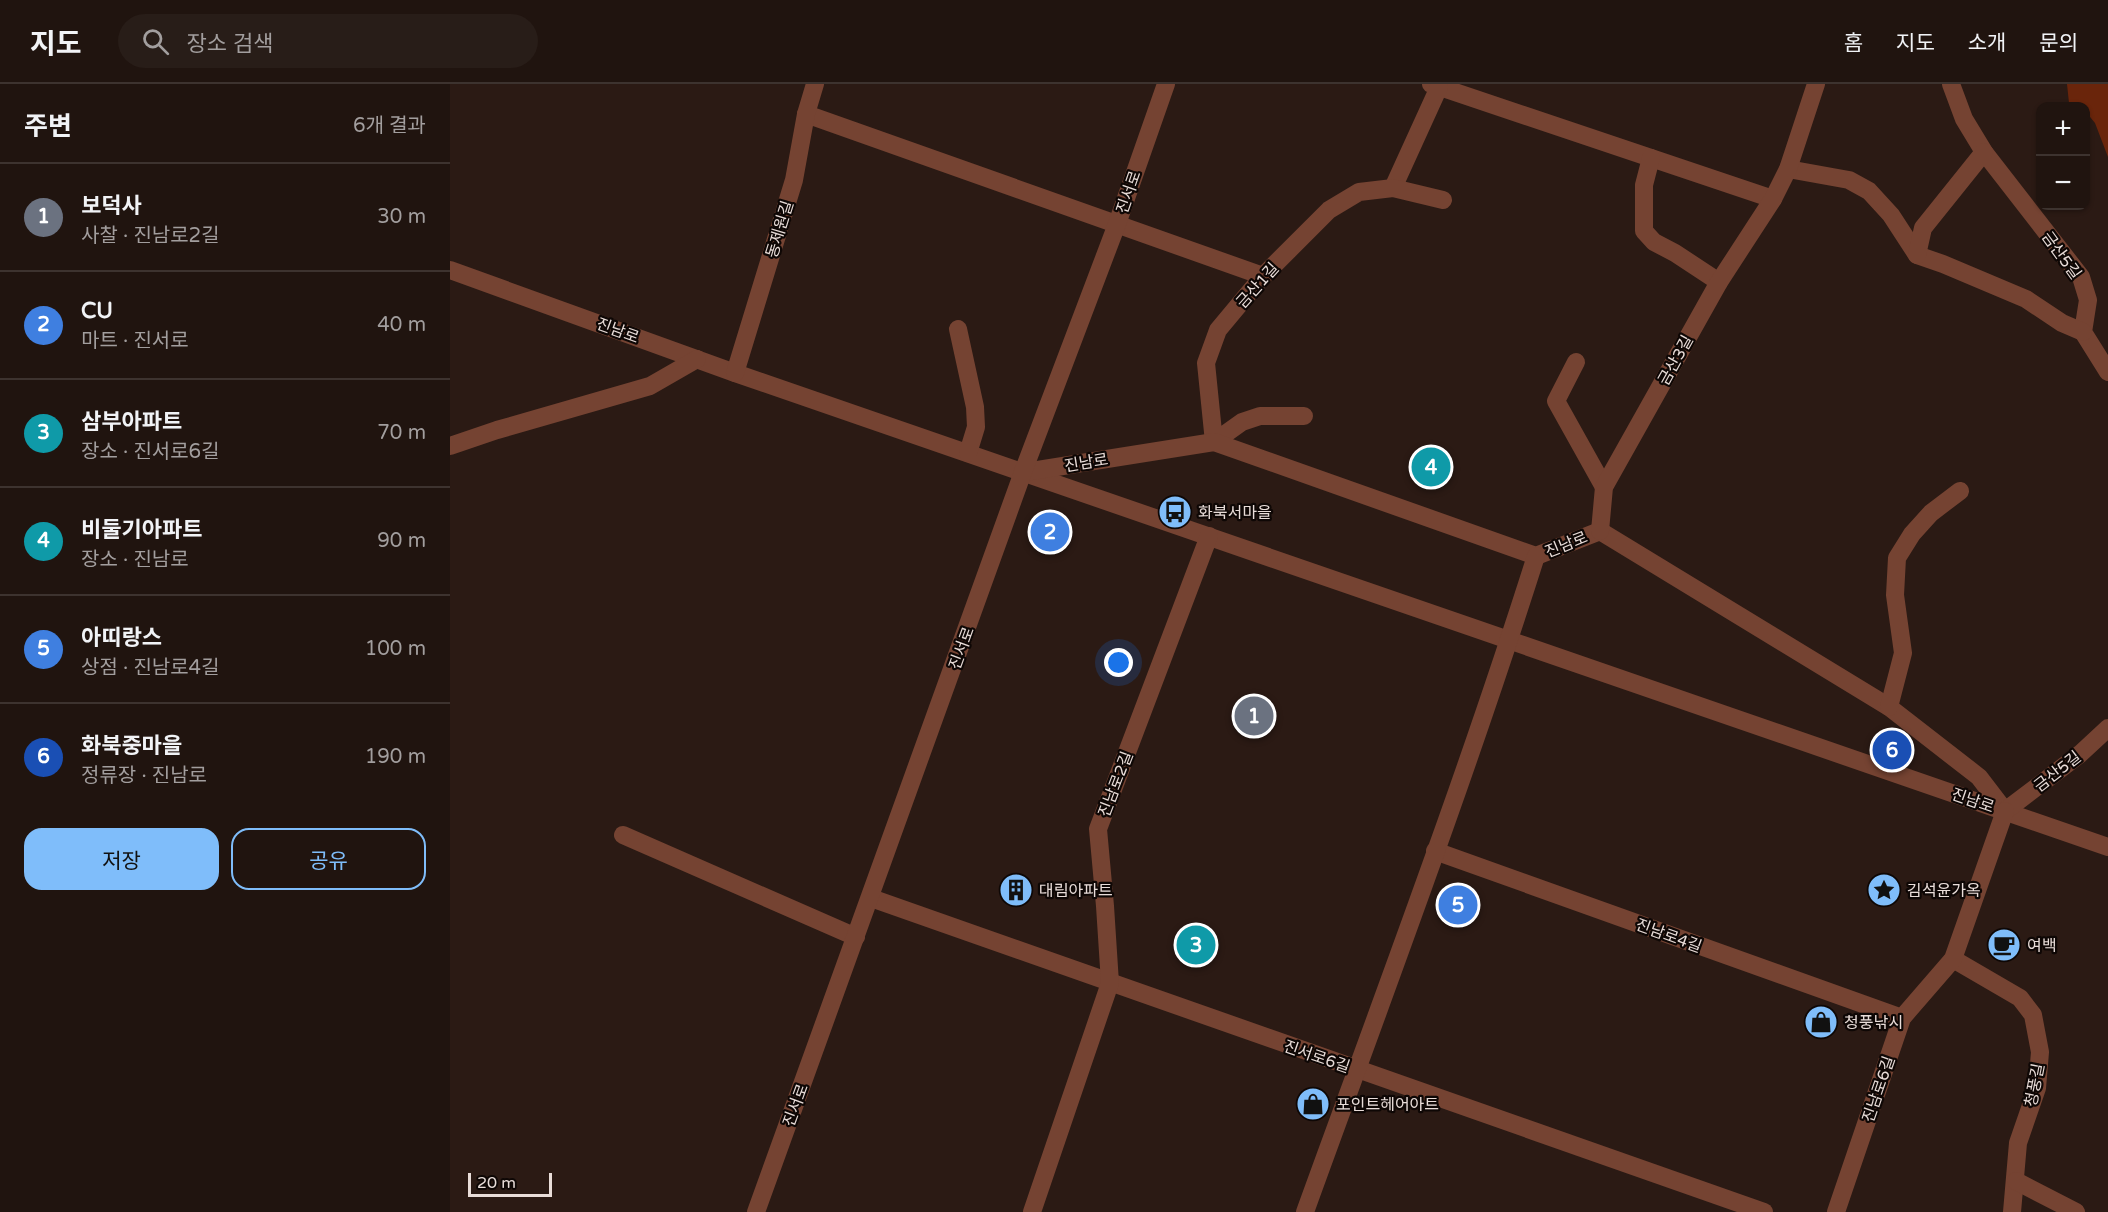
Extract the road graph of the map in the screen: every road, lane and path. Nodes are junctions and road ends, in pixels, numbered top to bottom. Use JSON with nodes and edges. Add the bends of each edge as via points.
{"nodes":[{"id":1,"x":815,"y":84,"type":"edge"},
{"id":2,"x":1166,"y":84,"type":"edge"},
{"id":3,"x":1816,"y":84,"type":"edge"},
{"id":4,"x":1951,"y":84,"type":"edge"},
{"id":5,"x":1435,"y":86,"type":"edge"},
{"id":6,"x":1477,"y":91,"type":"edge"},
{"id":7,"x":806,"y":114,"type":"junction"},
{"id":8,"x":1984,"y":152,"type":"junction"},
{"id":9,"x":1651,"y":158,"type":"junction"},
{"id":10,"x":1788,"y":169,"type":"junction"},
{"id":11,"x":1393,"y":188,"type":"junction"},
{"id":12,"x":1773,"y":199,"type":"junction"},
{"id":13,"x":1443,"y":200,"type":"dead end"},
{"id":14,"x":1117,"y":224,"type":"junction"},
{"id":15,"x":1917,"y":255,"type":"junction"},
{"id":16,"x":450,"y":270,"type":"edge"},
{"id":17,"x":1263,"y":276,"type":"junction"},
{"id":18,"x":1719,"y":282,"type":"junction"},
{"id":19,"x":958,"y":329,"type":"dead end"},
{"id":20,"x":2083,"y":332,"type":"junction"},
{"id":21,"x":697,"y":359,"type":"junction"},
{"id":22,"x":1576,"y":362,"type":"dead end"},
{"id":23,"x":2108,"y":372,"type":"edge"},
{"id":24,"x":735,"y":373,"type":"junction"},
{"id":25,"x":1304,"y":416,"type":"dead end"},
{"id":26,"x":1214,"y":442,"type":"junction"},
{"id":27,"x":450,"y":446,"type":"edge"},
{"id":28,"x":968,"y":453,"type":"junction"},
{"id":29,"x":1023,"y":472,"type":"junction"},
{"id":30,"x":1604,"y":487,"type":"junction"},
{"id":31,"x":1960,"y":491,"type":"dead end"},
{"id":32,"x":1600,"y":531,"type":"junction"},
{"id":33,"x":1209,"y":536,"type":"junction"},
{"id":34,"x":1536,"y":556,"type":"junction"},
{"id":35,"x":1509,"y":639,"type":"junction"},
{"id":36,"x":1889,"y":707,"type":"junction"},
{"id":37,"x":2108,"y":728,"type":"edge"},
{"id":38,"x":2005,"y":811,"type":"junction"},
{"id":39,"x":623,"y":835,"type":"dead end"},
{"id":40,"x":2108,"y":847,"type":"edge"},
{"id":41,"x":1435,"y":851,"type":"junction"},
{"id":42,"x":871,"y":898,"type":"junction"},
{"id":43,"x":856,"y":937,"type":"junction"},
{"id":44,"x":1953,"y":959,"type":"junction"},
{"id":45,"x":1110,"y":983,"type":"junction"},
{"id":46,"x":1902,"y":1018,"type":"junction"},
{"id":47,"x":1356,"y":1070,"type":"junction"},
{"id":48,"x":2016,"y":1181,"type":"junction"},
{"id":49,"x":756,"y":1212,"type":"edge"},
{"id":50,"x":1032,"y":1212,"type":"edge"},
{"id":51,"x":1305,"y":1212,"type":"edge"},
{"id":52,"x":1764,"y":1212,"type":"edge"},
{"id":53,"x":1836,"y":1212,"type":"edge"},
{"id":54,"x":2012,"y":1212,"type":"edge"},
{"id":55,"x":2076,"y":1212,"type":"edge"}],
"edges":[{"from":1,"to":7,"type":"street","name":"동제원길"},
{"from":2,"to":14,"type":"street","name":"진서로"},
{"from":3,"to":10,"type":"street","name":"금산3길"},
{"from":4,"to":8,"type":"street","name":"금산5길","via":[[1964,119]]},
{"from":5,"to":6,"type":"street"},
{"from":5,"to":11,"type":"street"},
{"from":6,"to":9,"type":"street"},
{"from":7,"to":14,"type":"street"},
{"from":7,"to":24,"type":"street","name":"동제원길","via":[[794,180]]},
{"from":8,"to":15,"type":"street","via":[[1923,228]]},
{"from":8,"to":20,"type":"street","name":"금산5길","via":[[2081,277],[2088,300]]},
{"from":9,"to":12,"type":"street"},
{"from":9,"to":18,"type":"street","via":[[1644,185],[1644,231],[1654,242]]},
{"from":10,"to":12,"type":"street","name":"금산3길"},
{"from":10,"to":15,"type":"street","via":[[1849,180],[1869,191],[1891,215]]},
{"from":11,"to":13,"type":"street","name":"금산1길"},
{"from":11,"to":17,"type":"street","name":"금산1길","via":[[1359,192],[1329,210]]},
{"from":12,"to":18,"type":"street","name":"금산3길"},
{"from":14,"to":17,"type":"street"},
{"from":14,"to":29,"type":"street","name":"진서로"},
{"from":15,"to":20,"type":"street","via":[[2026,299]]},
{"from":16,"to":21,"type":"street","name":"진남로"},
{"from":17,"to":26,"type":"street","name":"금산1길","via":[[1218,330],[1206,363]]},
{"from":18,"to":30,"type":"street","name":"금산3길"},
{"from":19,"to":28,"type":"street","via":[[975,407],[976,427]]},
{"from":20,"to":23,"type":"street"},
{"from":21,"to":24,"type":"street","name":"진남로"},
{"from":21,"to":27,"type":"street","via":[[650,386]]},
{"from":22,"to":30,"type":"street","via":[[1556,401]]},
{"from":24,"to":28,"type":"street","name":"진남로"},
{"from":25,"to":26,"type":"street","via":[[1260,416],[1242,422]]},
{"from":26,"to":29,"type":"street","name":"진남로"},
{"from":26,"to":34,"type":"street","name":"진남로"},
{"from":28,"to":29,"type":"street","name":"진남로"},
{"from":29,"to":33,"type":"street","name":"진남로"},
{"from":29,"to":42,"type":"street","name":"진서로"},
{"from":30,"to":32,"type":"street","name":"금산3길"},
{"from":31,"to":36,"type":"street","via":[[1931,513],[1897,558],[1895,595],[1903,653]]},
{"from":32,"to":34,"type":"street","name":"진남로"},
{"from":32,"to":36,"type":"street","name":"진남로"},
{"from":33,"to":35,"type":"street","name":"진남로"},
{"from":33,"to":45,"type":"street","name":"진남로2길","via":[[1098,829]]},
{"from":34,"to":35,"type":"street"},
{"from":35,"to":38,"type":"street","name":"진남로"},
{"from":35,"to":41,"type":"street"},
{"from":36,"to":38,"type":"street","name":"진남로","via":[[1979,777]]},
{"from":37,"to":38,"type":"street","name":"금산5길"},
{"from":38,"to":40,"type":"street","name":"진남로"},
{"from":38,"to":44,"type":"street","name":"진남로6길"},
{"from":39,"to":43,"type":"street"},
{"from":41,"to":46,"type":"street","name":"진남로4길"},
{"from":41,"to":47,"type":"street"},
{"from":42,"to":43,"type":"street","name":"진서로"},
{"from":42,"to":45,"type":"street","name":"진서로6길"},
{"from":43,"to":49,"type":"street","name":"진서로"},
{"from":44,"to":46,"type":"street","name":"진남로6길"},
{"from":44,"to":48,"type":"street","name":"청풍길","via":[[2020,998],[2033,1015],[2040,1052],[2037,1088],[2019,1143]]},
{"from":45,"to":47,"type":"street","name":"진서로6길"},
{"from":45,"to":50,"type":"street","name":"진남로2길"},
{"from":46,"to":53,"type":"street","name":"진남로6길"},
{"from":47,"to":51,"type":"street"},
{"from":47,"to":52,"type":"street","name":"진서로6길"},
{"from":48,"to":54,"type":"street","name":"청풍길"},
{"from":48,"to":55,"type":"street"}]}
